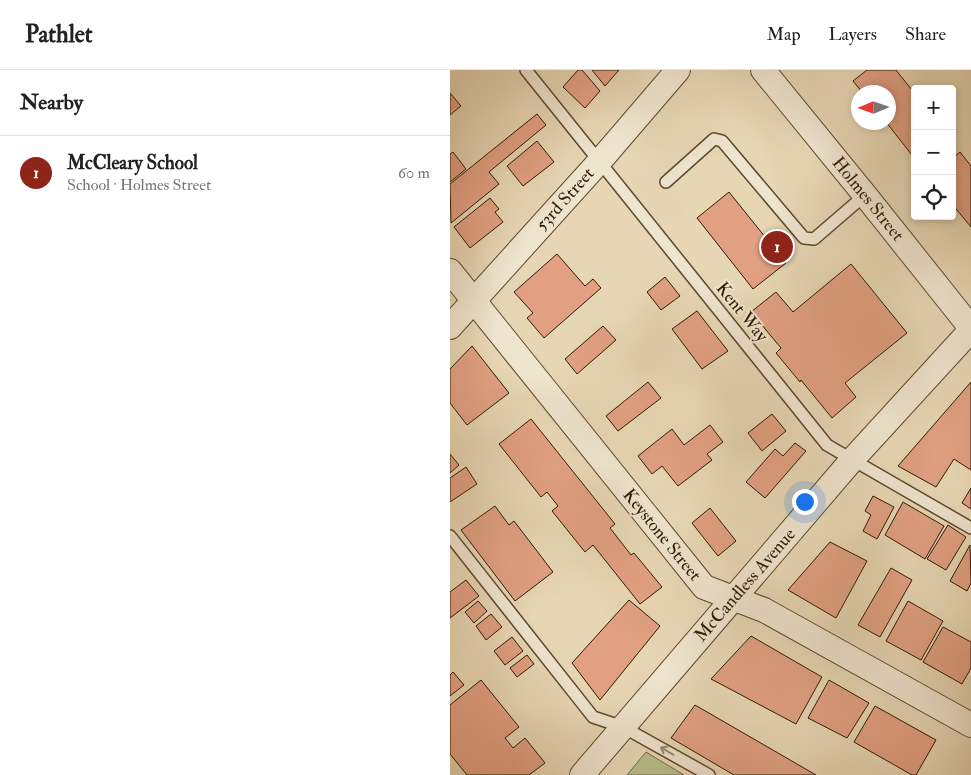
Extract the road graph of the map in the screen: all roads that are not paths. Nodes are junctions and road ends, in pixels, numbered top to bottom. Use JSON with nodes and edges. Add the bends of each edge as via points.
{"nodes":[{"id":1,"x":526,"y":70,"type":"edge"},
{"id":2,"x":678,"y":70,"type":"edge"},
{"id":3,"x":763,"y":70,"type":"edge"},
{"id":4,"x":599,"y":162,"type":"junction"},
{"id":5,"x":666,"y":182,"type":"dead end"},
{"id":6,"x":865,"y":195,"type":"junction"},
{"id":7,"x":450,"y":271,"type":"edge"},
{"id":8,"x":474,"y":301,"type":"junction"},
{"id":9,"x":450,"y":327,"type":"edge"},
{"id":10,"x":971,"y":329,"type":"edge"},
{"id":11,"x":852,"y":460,"type":"junction"},
{"id":12,"x":971,"y":528,"type":"edge"},
{"id":13,"x":450,"y":536,"type":"edge"},
{"id":14,"x":734,"y":598,"type":"junction"},
{"id":15,"x":971,"y":725,"type":"edge"},
{"id":16,"x":623,"y":727,"type":"junction"},
{"id":17,"x":582,"y":775,"type":"edge"},
{"id":18,"x":709,"y":775,"type":"edge"}],
"edges":[{"from":1,"to":4,"type":"lane","name":"Kent Way"},
{"from":2,"to":4,"type":"street","name":"53rd Street"},
{"from":3,"to":6,"type":"street","name":"Holmes Street"},
{"from":4,"to":8,"type":"street","name":"53rd Street"},
{"from":4,"to":11,"type":"lane","name":"Kent Way","via":[[827,445]]},
{"from":5,"to":6,"type":"lane","via":[[714,139],[722,141],[804,238],[814,239]]},
{"from":6,"to":10,"type":"street","name":"Holmes Street"},
{"from":7,"to":8,"type":"street","name":"Keystone Street"},
{"from":8,"to":9,"type":"street","name":"53rd Street"},
{"from":8,"to":14,"type":"street","name":"Keystone Street","via":[[704,588]]},
{"from":10,"to":11,"type":"street","name":"McCandless Avenue"},
{"from":11,"to":12,"type":"lane","name":"Kent Way"},
{"from":11,"to":14,"type":"street","name":"McCandless Avenue"},
{"from":13,"to":16,"type":"lane","via":[[593,717]]},
{"from":14,"to":15,"type":"street","name":"Keystone Street","via":[[764,610]]},
{"from":14,"to":16,"type":"street","name":"McCandless Avenue"},
{"from":16,"to":17,"type":"street","name":"McCandless Avenue"},
{"from":18,"to":16,"type":"lane","one_way":true}]}
